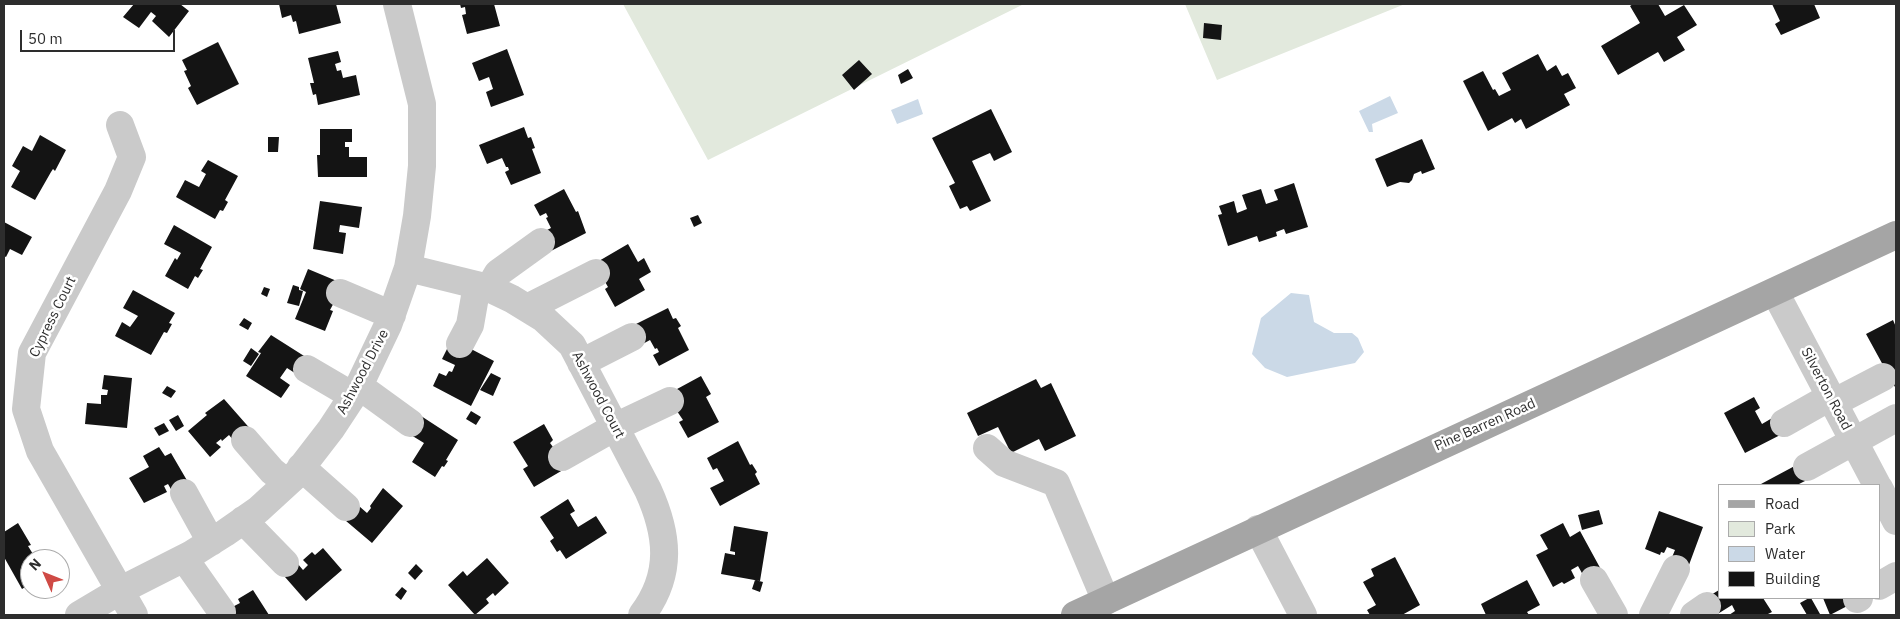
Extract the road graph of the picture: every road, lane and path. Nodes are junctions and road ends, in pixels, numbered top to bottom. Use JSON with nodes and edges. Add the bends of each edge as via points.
{"nodes":[{"id":1,"x":397,"y":4,"type":"edge"},
{"id":2,"x":120,"y":125,"type":"dead end"},
{"id":3,"x":1896,"y":235,"type":"edge"},
{"id":4,"x":541,"y":242,"type":"dead end"},
{"id":5,"x":408,"y":268,"type":"junction"},
{"id":6,"x":596,"y":273,"type":"dead end"},
{"id":7,"x":483,"y":286,"type":"junction"},
{"id":8,"x":1775,"y":292,"type":"junction"},
{"id":9,"x":340,"y":293,"type":"dead end"},
{"id":10,"x":527,"y":308,"type":"junction"},
{"id":11,"x":392,"y":315,"type":"junction"},
{"id":12,"x":632,"y":337,"type":"dead end"},
{"id":13,"x":460,"y":344,"type":"dead end"},
{"id":14,"x":581,"y":364,"type":"junction"},
{"id":15,"x":307,"y":369,"type":"dead end"},
{"id":16,"x":1882,"y":377,"type":"dead end"},
{"id":17,"x":356,"y":391,"type":"junction"},
{"id":18,"x":1832,"y":400,"type":"junction"},
{"id":19,"x":670,"y":401,"type":"dead end"},
{"id":20,"x":1896,"y":418,"type":"edge"},
{"id":21,"x":410,"y":423,"type":"dead end"},
{"id":22,"x":1784,"y":423,"type":"dead end"},
{"id":23,"x":615,"y":427,"type":"junction"},
{"id":24,"x":245,"y":440,"type":"dead end"},
{"id":25,"x":1854,"y":442,"type":"junction"},
{"id":26,"x":987,"y":448,"type":"dead end"},
{"id":27,"x":562,"y":457,"type":"dead end"},
{"id":28,"x":1807,"y":467,"type":"dead end"},
{"id":29,"x":294,"y":475,"type":"junction"},
{"id":30,"x":1876,"y":484,"type":"edge"},
{"id":31,"x":1880,"y":490,"type":"edge"},
{"id":32,"x":184,"y":493,"type":"dead end"},
{"id":33,"x":346,"y":507,"type":"dead end"},
{"id":34,"x":1895,"y":516,"type":"edge"},
{"id":35,"x":243,"y":520,"type":"junction"},
{"id":36,"x":1258,"y":529,"type":"junction"},
{"id":37,"x":211,"y":542,"type":"junction"},
{"id":38,"x":184,"y":558,"type":"junction"},
{"id":39,"x":285,"y":563,"type":"dead end"},
{"id":40,"x":1676,"y":569,"type":"dead end"},
{"id":41,"x":1896,"y":576,"type":"edge"},
{"id":42,"x":1594,"y":580,"type":"dead end"},
{"id":43,"x":1880,"y":585,"type":"edge"},
{"id":44,"x":121,"y":590,"type":"junction"},
{"id":45,"x":1106,"y":601,"type":"junction"},
{"id":46,"x":222,"y":612,"type":"dead end"},
{"id":47,"x":79,"y":615,"type":"edge"},
{"id":48,"x":134,"y":615,"type":"edge"},
{"id":49,"x":642,"y":615,"type":"edge"},
{"id":50,"x":1075,"y":615,"type":"edge"},
{"id":51,"x":1302,"y":615,"type":"edge"},
{"id":52,"x":1614,"y":615,"type":"edge"},
{"id":53,"x":1653,"y":615,"type":"edge"}],
"edges":[{"from":1,"to":5,"type":"street","name":"Ashwood Drive","via":[[422,104],[422,166]]},
{"from":2,"to":44,"type":"street","name":"Cypress Court","via":[[132,157],[118,191],[32,353],[26,409],[40,451]]},
{"from":3,"to":8,"type":"main road","name":"Pine Barren Road"},
{"from":4,"to":7,"type":"street"},
{"from":5,"to":7,"type":"street","name":"Ashwood Court"},
{"from":5,"to":11,"type":"street","name":"Ashwood Drive"},
{"from":6,"to":10,"type":"street"},
{"from":7,"to":10,"type":"street","name":"Ashwood Court"},
{"from":7,"to":13,"type":"street"},
{"from":8,"to":18,"type":"street","name":"Silverton Road"},
{"from":8,"to":36,"type":"main road","name":"Pine Barren Road"},
{"from":9,"to":11,"type":"street"},
{"from":10,"to":14,"type":"street","name":"Ashwood Court","via":[[572,345]]},
{"from":11,"to":17,"type":"street","name":"Ashwood Drive"},
{"from":12,"to":14,"type":"street"},
{"from":14,"to":23,"type":"street","name":"Ashwood Court"},
{"from":15,"to":17,"type":"street"},
{"from":16,"to":18,"type":"street"},
{"from":17,"to":21,"type":"street"},
{"from":17,"to":29,"type":"street","name":"Ashwood Drive","via":[[331,430]]},
{"from":18,"to":22,"type":"street"},
{"from":18,"to":25,"type":"street","name":"Silverton Road"},
{"from":19,"to":23,"type":"street"},
{"from":20,"to":25,"type":"street"},
{"from":23,"to":27,"type":"street"},
{"from":23,"to":49,"type":"street","name":"Ashwood Court","via":[[659,513],[665,539],[661,576],[656,592]]},
{"from":24,"to":29,"type":"street","via":[[272,471]]},
{"from":25,"to":28,"type":"street"},
{"from":25,"to":30,"type":"street","name":"Silverton Road"},
{"from":26,"to":45,"type":"street","via":[[1004,463],[1056,483]]},
{"from":29,"to":33,"type":"street"},
{"from":29,"to":35,"type":"street","name":"Ashwood Drive"},
{"from":31,"to":34,"type":"street","name":"Silverton Road"},
{"from":32,"to":37,"type":"street"},
{"from":35,"to":37,"type":"street","name":"Ashwood Drive"},
{"from":35,"to":39,"type":"street"},
{"from":36,"to":45,"type":"main road","name":"Pine Barren Road"},
{"from":36,"to":51,"type":"street"},
{"from":37,"to":38,"type":"street","name":"Ashwood Drive"},
{"from":38,"to":44,"type":"street","name":"Ashwood Drive"},
{"from":38,"to":46,"type":"street"},
{"from":40,"to":53,"type":"street"},
{"from":41,"to":43,"type":"street"},
{"from":42,"to":52,"type":"street"},
{"from":44,"to":47,"type":"street","name":"Ashwood Drive"},
{"from":44,"to":48,"type":"street","name":"Cypress Court"},
{"from":45,"to":50,"type":"main road","name":"Pine Barren Road"}]}
